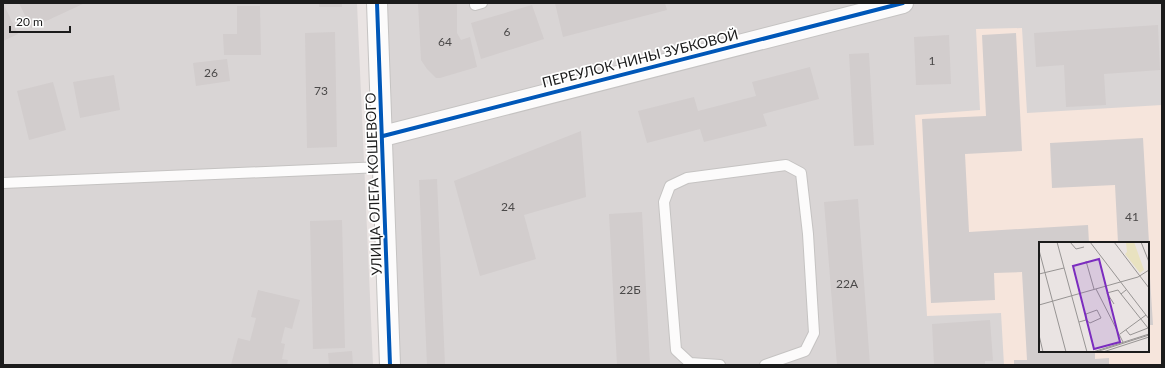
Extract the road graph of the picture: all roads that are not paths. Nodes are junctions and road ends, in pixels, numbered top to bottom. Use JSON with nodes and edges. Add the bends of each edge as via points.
{"nodes":[{"id":1,"x":377,"y":3,"type":"edge"},
{"id":2,"x":475,"y":3,"type":"edge"},
{"id":3,"x":482,"y":3,"type":"edge"},
{"id":4,"x":903,"y":3,"type":"edge"},
{"id":5,"x":383,"y":136,"type":"junction"},
{"id":6,"x":382,"y":168,"type":"junction"},
{"id":7,"x":3,"y":183,"type":"edge"},
{"id":8,"x":390,"y":365,"type":"edge"},
{"id":9,"x":720,"y":365,"type":"edge"},
{"id":10,"x":766,"y":365,"type":"edge"}],
"edges":[{"from":1,"to":5,"type":"street","name":"УЛИЦА ОЛЕГА КОШЕВОГО"},
{"from":2,"to":3,"type":"lane"},
{"from":4,"to":5,"type":"street","name":"ПЕРЕУЛОК НИНЫ ЗУБКОВОЙ"},
{"from":5,"to":6,"type":"street","name":"УЛИЦА ОЛЕГА КОШЕВОГО"},
{"from":6,"to":7,"type":"lane"},
{"from":6,"to":8,"type":"street","name":"УЛИЦА ОЛЕГА КОШЕВОГО"},
{"from":9,"to":10,"type":"lane","via":[[690,363],[676,350],[664,202],[670,186],[687,178],[786,165],[801,173],[808,234],[814,333],[805,351]]}]}
